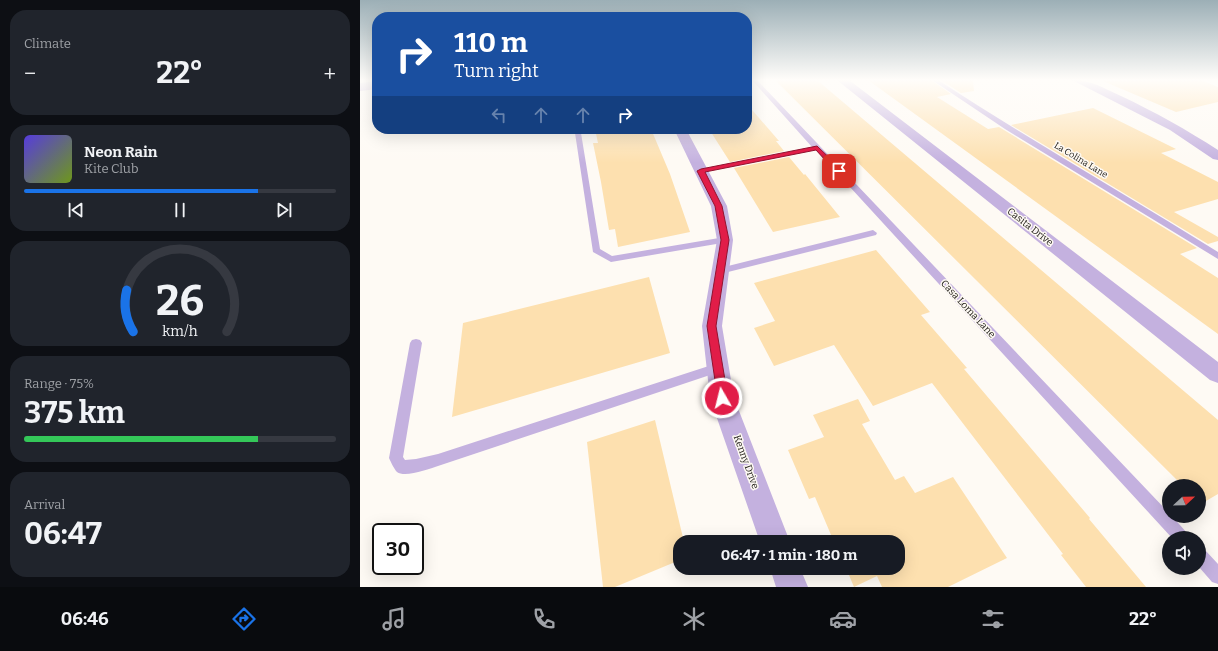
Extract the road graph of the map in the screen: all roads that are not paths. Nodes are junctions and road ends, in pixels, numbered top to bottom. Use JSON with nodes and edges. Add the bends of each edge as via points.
{"nodes":[{"id":1,"x":779,"y":107,"type":"edge"},
{"id":2,"x":877,"y":107,"type":"edge"},
{"id":3,"x":976,"y":107,"type":"edge"},
{"id":4,"x":1137,"y":107,"type":"edge"},
{"id":5,"x":578,"y":134,"type":"edge"},
{"id":6,"x":682,"y":134,"type":"edge"},
{"id":7,"x":817,"y":148,"type":"junction"},
{"id":8,"x":1218,"y":156,"type":"edge"},
{"id":9,"x":701,"y":171,"type":"junction"},
{"id":10,"x":873,"y":233,"type":"dead end"},
{"id":11,"x":725,"y":240,"type":"junction"},
{"id":12,"x":1218,"y":256,"type":"edge"},
{"id":13,"x":720,"y":271,"type":"junction"},
{"id":14,"x":416,"y":343,"type":"dead end"},
{"id":15,"x":718,"y":368,"type":"junction"},
{"id":16,"x":1218,"y":374,"type":"edge"},
{"id":17,"x":1175,"y":531,"type":"edge"},
{"id":18,"x":772,"y":535,"type":"edge"},
{"id":19,"x":1206,"y":563,"type":"edge"},
{"id":20,"x":788,"y":575,"type":"edge"},
{"id":21,"x":1218,"y":576,"type":"edge"},
{"id":22,"x":792,"y":587,"type":"edge"}],
"edges":[{"from":1,"to":7,"type":"lane","name":"Casa Loma Lane"},
{"from":2,"to":16,"type":"street","name":"Casita Drive"},
{"from":3,"to":12,"type":"lane","name":"La Colina Lane"},
{"from":4,"to":8,"type":"street","via":[[1174,127]]},
{"from":5,"to":11,"type":"lane","via":[[596,250],[611,259]]},
{"from":6,"to":9,"type":"street","name":"Kenny Drive"},
{"from":7,"to":9,"type":"lane"},
{"from":7,"to":17,"type":"lane","name":"Casa Loma Lane"},
{"from":9,"to":11,"type":"street","name":"Kenny Drive","via":[[719,206]]},
{"from":10,"to":13,"type":"lane"},
{"from":11,"to":13,"type":"street","name":"Kenny Drive"},
{"from":13,"to":15,"type":"street","name":"Kenny Drive","via":[[712,326]]},
{"from":14,"to":15,"type":"lane","via":[[396,458],[402,467],[438,460]]},
{"from":15,"to":18,"type":"street","name":"Kenny Drive","via":[[722,398]]},
{"from":19,"to":21,"type":"lane"},
{"from":20,"to":22,"type":"street"}]}
